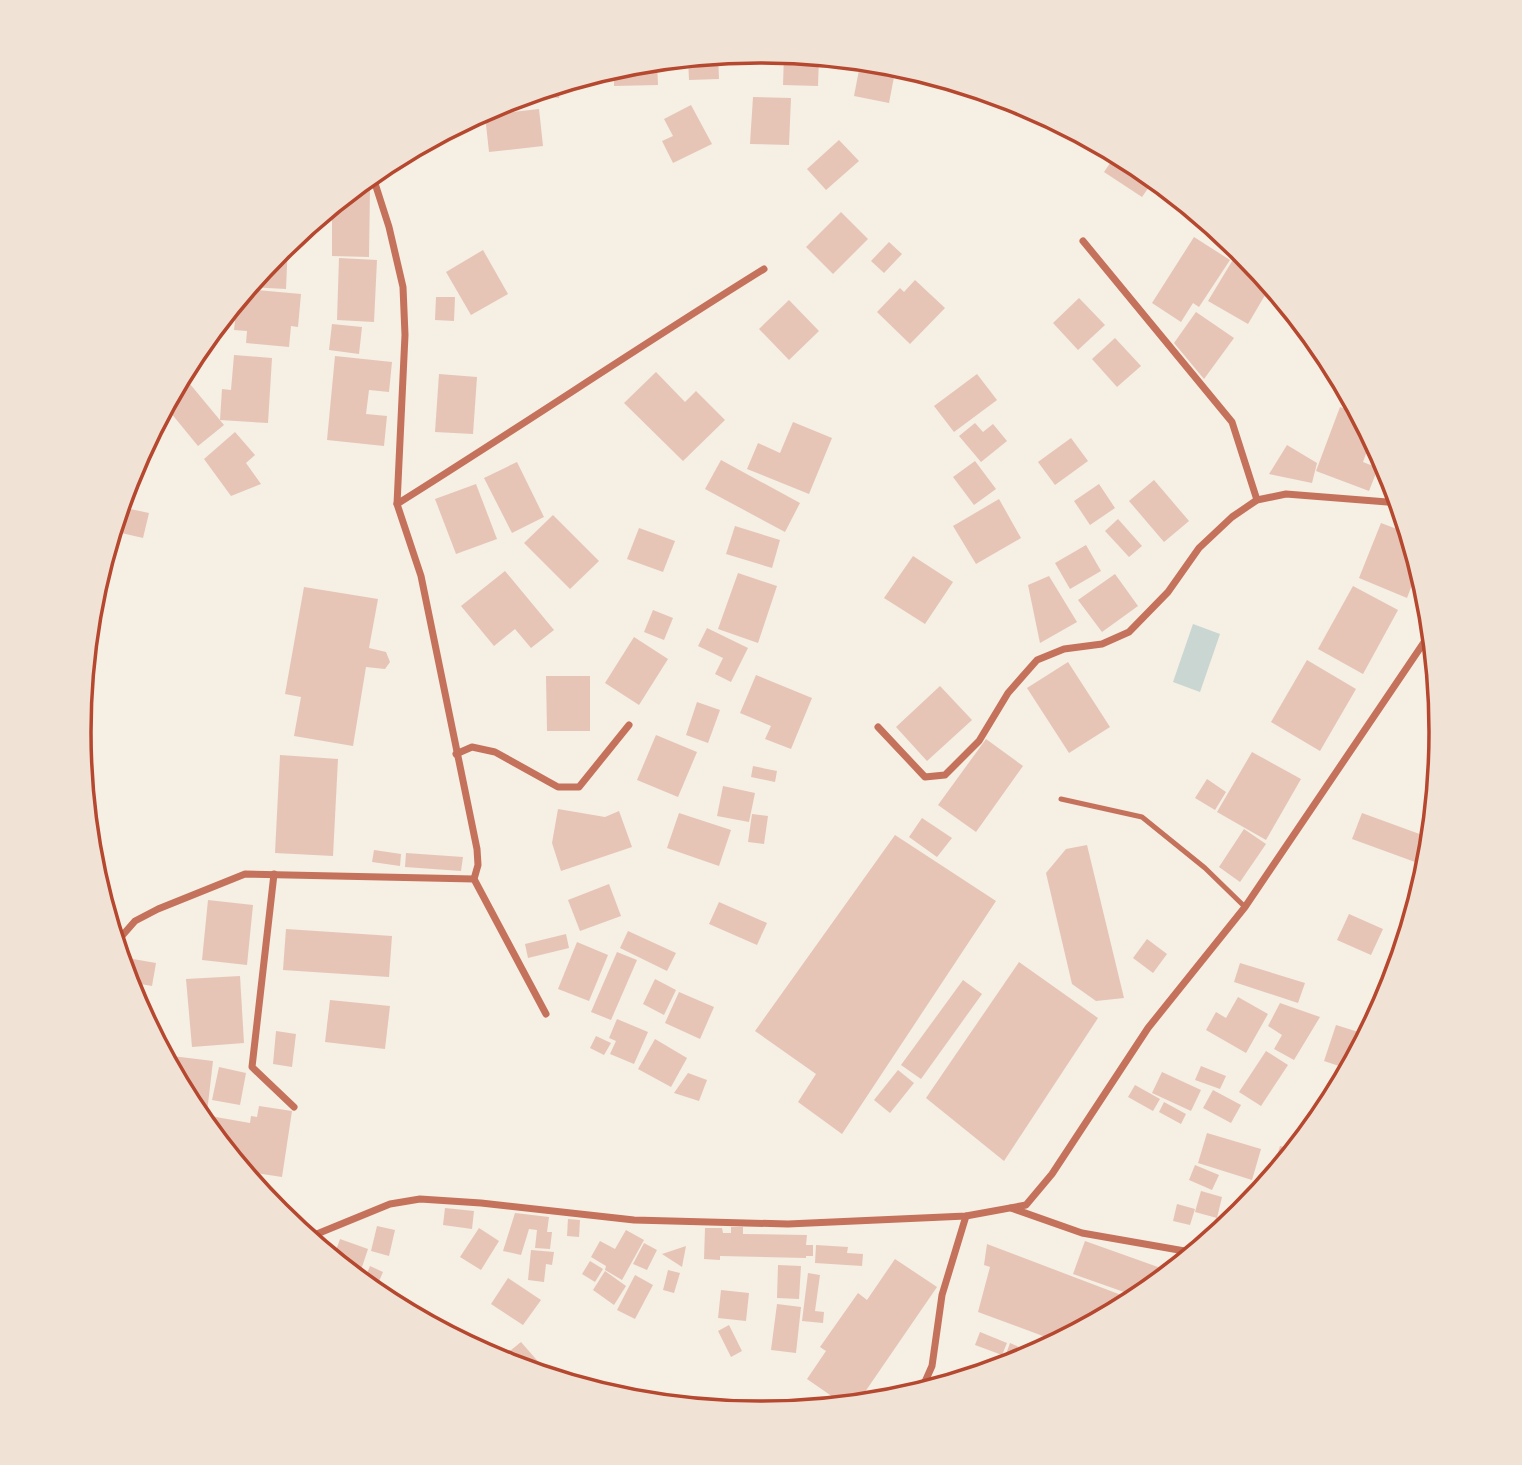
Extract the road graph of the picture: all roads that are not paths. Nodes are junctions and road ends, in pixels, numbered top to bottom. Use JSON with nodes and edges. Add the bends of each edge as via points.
{"nodes":[{"id":1,"x":376,"y":185,"type":"edge"},
{"id":2,"x":1083,"y":241,"type":"dead end"},
{"id":3,"x":764,"y":269,"type":"dead end"},
{"id":4,"x":1257,"y":500,"type":"junction"},
{"id":5,"x":1390,"y":502,"type":"edge"},
{"id":6,"x":397,"y":504,"type":"junction"},
{"id":7,"x":1424,"y":642,"type":"edge"},
{"id":8,"x":629,"y":725,"type":"dead end"},
{"id":9,"x":878,"y":727,"type":"dead end"},
{"id":10,"x":456,"y":754,"type":"junction"},
{"id":11,"x":1061,"y":799,"type":"dead end"},
{"id":12,"x":274,"y":874,"type":"junction"},
{"id":13,"x":474,"y":880,"type":"junction"},
{"id":14,"x":1245,"y":906,"type":"junction"},
{"id":15,"x":123,"y":935,"type":"edge"},
{"id":16,"x":546,"y":1014,"type":"dead end"},
{"id":17,"x":294,"y":1107,"type":"dead end"},
{"id":18,"x":1010,"y":1208,"type":"junction"},
{"id":19,"x":966,"y":1216,"type":"junction"},
{"id":20,"x":318,"y":1234,"type":"edge"},
{"id":21,"x":1183,"y":1252,"type":"edge"},
{"id":22,"x":925,"y":1381,"type":"edge"}],
"edges":[{"from":1,"to":6,"type":"street","via":[[403,287]]},
{"from":2,"to":4,"type":"street","via":[[1232,422]]},
{"from":3,"to":6,"type":"street"},
{"from":4,"to":5,"type":"street","via":[[1286,494]]},
{"from":4,"to":9,"type":"street","via":[[1232,516],[1199,548],[1168,592],[1129,632],[1102,644],[1064,649],[1037,660],[1008,693],[979,741],[945,775],[925,777]]},
{"from":6,"to":10,"type":"street","via":[[421,576]]},
{"from":7,"to":14,"type":"street"},
{"from":8,"to":10,"type":"street","via":[[579,787],[558,788],[495,752],[472,747]]},
{"from":10,"to":13,"type":"street","via":[[477,849]]},
{"from":11,"to":14,"type":"lane","via":[[1142,817]]},
{"from":12,"to":13,"type":"street"},
{"from":12,"to":15,"type":"street","via":[[245,874],[158,909],[135,921]]},
{"from":12,"to":17,"type":"street","via":[[252,1067]]},
{"from":13,"to":16,"type":"street"},
{"from":14,"to":18,"type":"street","via":[[1149,1028],[1052,1174],[1026,1205]]},
{"from":18,"to":19,"type":"street"},
{"from":18,"to":21,"type":"street","via":[[1082,1233]]},
{"from":19,"to":20,"type":"street","via":[[788,1224],[634,1220],[420,1199],[390,1204]]},
{"from":19,"to":22,"type":"street","via":[[942,1295],[932,1366]]}]}
